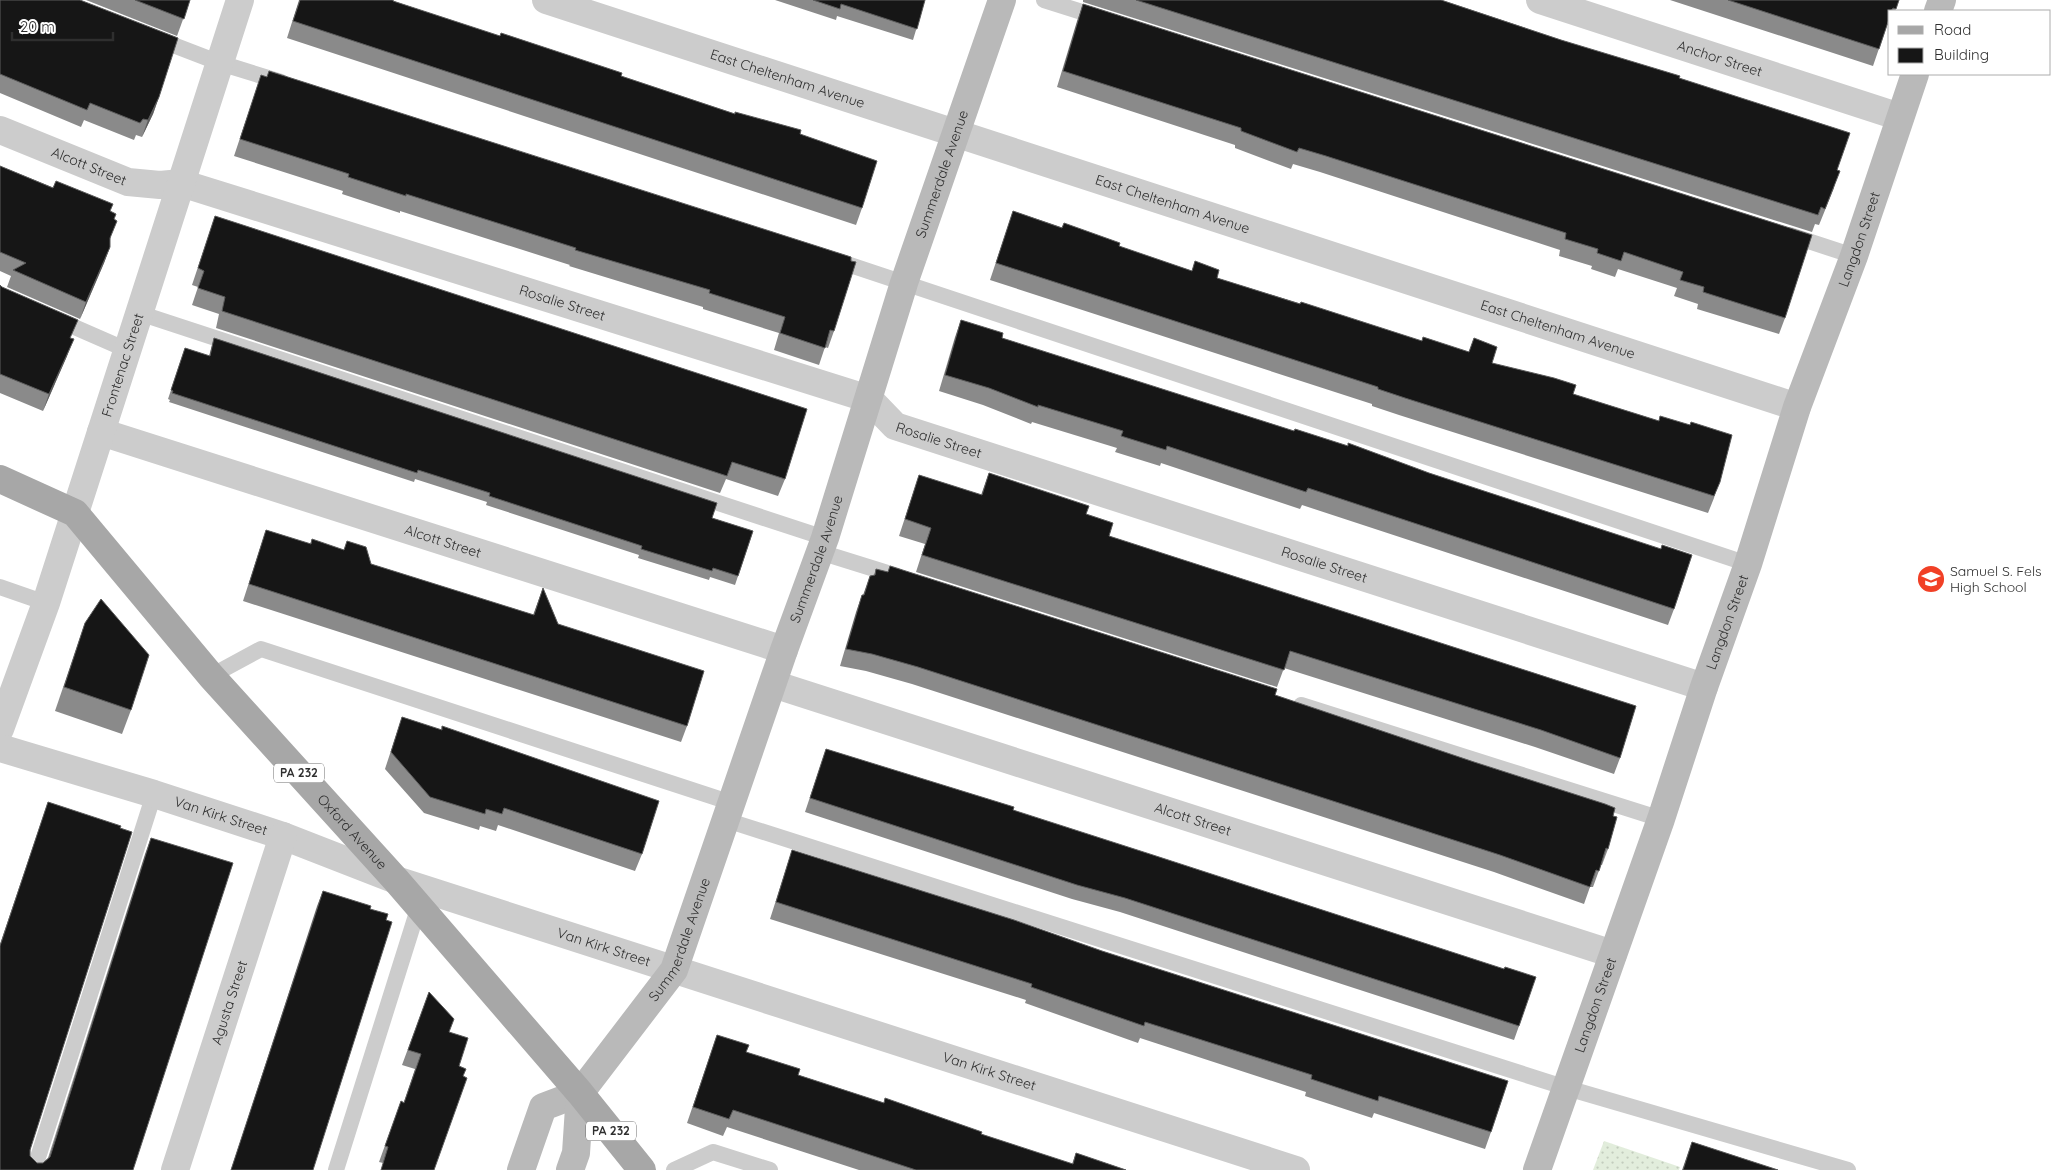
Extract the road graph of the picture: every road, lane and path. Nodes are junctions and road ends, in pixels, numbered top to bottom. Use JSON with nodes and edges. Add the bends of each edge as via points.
{"nodes":[{"id":1,"x":240,"y":0,"type":"edge"},
{"id":2,"x":546,"y":0,"type":"edge"},
{"id":3,"x":1002,"y":0,"type":"edge"},
{"id":4,"x":1044,"y":0,"type":"edge"},
{"id":5,"x":1540,"y":0,"type":"edge"},
{"id":6,"x":1119,"y":24,"type":"edge"},
{"id":7,"x":139,"y":31,"type":"edge"},
{"id":8,"x":220,"y":63,"type":"junction"},
{"id":9,"x":1915,"y":75,"type":"edge"},
{"id":10,"x":295,"y":87,"type":"edge"},
{"id":11,"x":1900,"y":116,"type":"junction"},
{"id":12,"x":0,"y":130,"type":"edge"},
{"id":13,"x":956,"y":132,"type":"junction"},
{"id":14,"x":181,"y":183,"type":"junction"},
{"id":15,"x":1779,"y":232,"type":"edge"},
{"id":16,"x":822,"y":256,"type":"edge"},
{"id":17,"x":1854,"y":256,"type":"junction"},
{"id":18,"x":904,"y":283,"type":"junction"},
{"id":19,"x":46,"y":314,"type":"edge"},
{"id":20,"x":139,"y":314,"type":"junction"},
{"id":21,"x":127,"y":350,"type":"junction"},
{"id":22,"x":869,"y":399,"type":"junction"},
{"id":23,"x":1797,"y":407,"type":"junction"},
{"id":24,"x":101,"y":432,"type":"junction"},
{"id":25,"x":0,"y":479,"type":"edge"},
{"id":26,"x":75,"y":513,"type":"junction"},
{"id":27,"x":823,"y":545,"type":"junction"},
{"id":28,"x":1748,"y":564,"type":"junction"},
{"id":29,"x":916,"y":582,"type":"edge"},
{"id":30,"x":0,"y":588,"type":"edge"},
{"id":31,"x":46,"y":603,"type":"junction"},
{"id":32,"x":784,"y":650,"type":"junction"},
{"id":33,"x":211,"y":676,"type":"junction"},
{"id":34,"x":772,"y":684,"type":"junction"},
{"id":35,"x":1704,"y":687,"type":"junction"},
{"id":36,"x":1284,"y":699,"type":"edge"},
{"id":37,"x":0,"y":729,"type":"edge"},
{"id":38,"x":0,"y":748,"type":"edge"},
{"id":39,"x":154,"y":794,"type":"junction"},
{"id":40,"x":729,"y":812,"type":"junction"},
{"id":41,"x":1661,"y":819,"type":"junction"},
{"id":42,"x":283,"y":836,"type":"junction"},
{"id":43,"x":396,"y":880,"type":"junction"},
{"id":44,"x":419,"y":906,"type":"junction"},
{"id":45,"x":1613,"y":954,"type":"junction"},
{"id":46,"x":674,"y":970,"type":"junction"},
{"id":47,"x":1567,"y":1088,"type":"junction"},
{"id":48,"x":580,"y":1093,"type":"junction"},
{"id":49,"x":34,"y":1170,"type":"edge"},
{"id":50,"x":175,"y":1170,"type":"edge"},
{"id":51,"x":336,"y":1170,"type":"edge"},
{"id":52,"x":521,"y":1170,"type":"edge"},
{"id":53,"x":570,"y":1170,"type":"edge"},
{"id":54,"x":642,"y":1170,"type":"edge"},
{"id":55,"x":674,"y":1170,"type":"edge"},
{"id":56,"x":770,"y":1170,"type":"edge"},
{"id":57,"x":1296,"y":1170,"type":"edge"},
{"id":58,"x":1538,"y":1170,"type":"edge"},
{"id":59,"x":1848,"y":1170,"type":"edge"}],
"edges":[{"from":1,"to":8,"type":"street","name":"Frontenac Street"},
{"from":2,"to":13,"type":"street","name":"East Cheltenham Avenue"},
{"from":3,"to":13,"type":"street","name":"Summerdale Avenue"},
{"from":4,"to":6,"type":"lane"},
{"from":5,"to":11,"type":"street","name":"Anchor Street"},
{"from":7,"to":8,"type":"lane"},
{"from":8,"to":10,"type":"lane"},
{"from":8,"to":14,"type":"street","name":"Frontenac Street"},
{"from":9,"to":11,"type":"street","name":"Langdon Street"},
{"from":11,"to":17,"type":"street","name":"Langdon Street"},
{"from":12,"to":14,"type":"street","name":"Alcott Street","via":[[128,182]]},
{"from":13,"to":18,"type":"street","name":"Summerdale Avenue"},
{"from":13,"to":23,"type":"street","name":"East Cheltenham Avenue"},
{"from":14,"to":20,"type":"street","name":"Frontenac Street"},
{"from":14,"to":22,"type":"street","name":"Rosalie Street"},
{"from":15,"to":17,"type":"lane"},
{"from":16,"to":18,"type":"lane"},
{"from":17,"to":23,"type":"street","name":"Langdon Street"},
{"from":18,"to":22,"type":"street","name":"Summerdale Avenue"},
{"from":18,"to":28,"type":"lane"},
{"from":19,"to":21,"type":"lane"},
{"from":20,"to":21,"type":"street","name":"Frontenac Street"},
{"from":20,"to":27,"type":"lane"},
{"from":21,"to":24,"type":"street","name":"Frontenac Street"},
{"from":22,"to":27,"type":"street","name":"Summerdale Avenue"},
{"from":22,"to":35,"type":"street","name":"Rosalie Street","via":[[895,426]]},
{"from":23,"to":28,"type":"street","name":"Langdon Street"},
{"from":24,"to":26,"type":"street","name":"Frontenac Street"},
{"from":24,"to":32,"type":"street","name":"Alcott Street"},
{"from":25,"to":26,"type":"main road","name":"Oxford Avenue","number":"PA 232"},
{"from":26,"to":31,"type":"street","name":"Frontenac Street"},
{"from":26,"to":33,"type":"main road","name":"Oxford Avenue","number":"PA 232"},
{"from":27,"to":29,"type":"lane"},
{"from":27,"to":32,"type":"street","name":"Summerdale Avenue"},
{"from":28,"to":35,"type":"street","name":"Langdon Street"},
{"from":30,"to":31,"type":"lane"},
{"from":31,"to":37,"type":"street","name":"Frontenac Street"},
{"from":32,"to":34,"type":"street","name":"Summerdale Avenue"},
{"from":33,"to":40,"type":"lane","via":[[261,649]]},
{"from":33,"to":43,"type":"main road","name":"Oxford Avenue","number":"PA 232"},
{"from":34,"to":40,"type":"street","name":"Summerdale Avenue"},
{"from":34,"to":45,"type":"street","name":"Alcott Street"},
{"from":35,"to":41,"type":"street","name":"Langdon Street"},
{"from":36,"to":41,"type":"lane"},
{"from":38,"to":39,"type":"street","name":"Van Kirk Street"},
{"from":39,"to":42,"type":"street","name":"Van Kirk Street"},
{"from":39,"to":49,"type":"lane"},
{"from":40,"to":46,"type":"street","name":"Summerdale Avenue"},
{"from":40,"to":47,"type":"lane"},
{"from":41,"to":45,"type":"street","name":"Langdon Street"},
{"from":42,"to":43,"type":"street","name":"Van Kirk Street"},
{"from":42,"to":50,"type":"street","name":"Agusta Street"},
{"from":43,"to":44,"type":"main road","name":"Oxford Avenue","number":"PA 232"},
{"from":43,"to":46,"type":"street","name":"Van Kirk Street"},
{"from":44,"to":48,"type":"main road","name":"Oxford Avenue","number":"PA 232"},
{"from":44,"to":51,"type":"lane"},
{"from":45,"to":47,"type":"street","name":"Langdon Street"},
{"from":46,"to":48,"type":"street","name":"Summerdale Avenue"},
{"from":46,"to":57,"type":"street","name":"Van Kirk Street"},
{"from":47,"to":58,"type":"street","name":"Langdon Street"},
{"from":47,"to":59,"type":"lane"},
{"from":48,"to":52,"type":"street","via":[[543,1107]]},
{"from":48,"to":53,"type":"street","via":[[576,1153]]},
{"from":48,"to":54,"type":"main road","name":"Oxford Avenue","number":"PA 232"},
{"from":55,"to":56,"type":"lane","via":[[713,1152]]}]}
